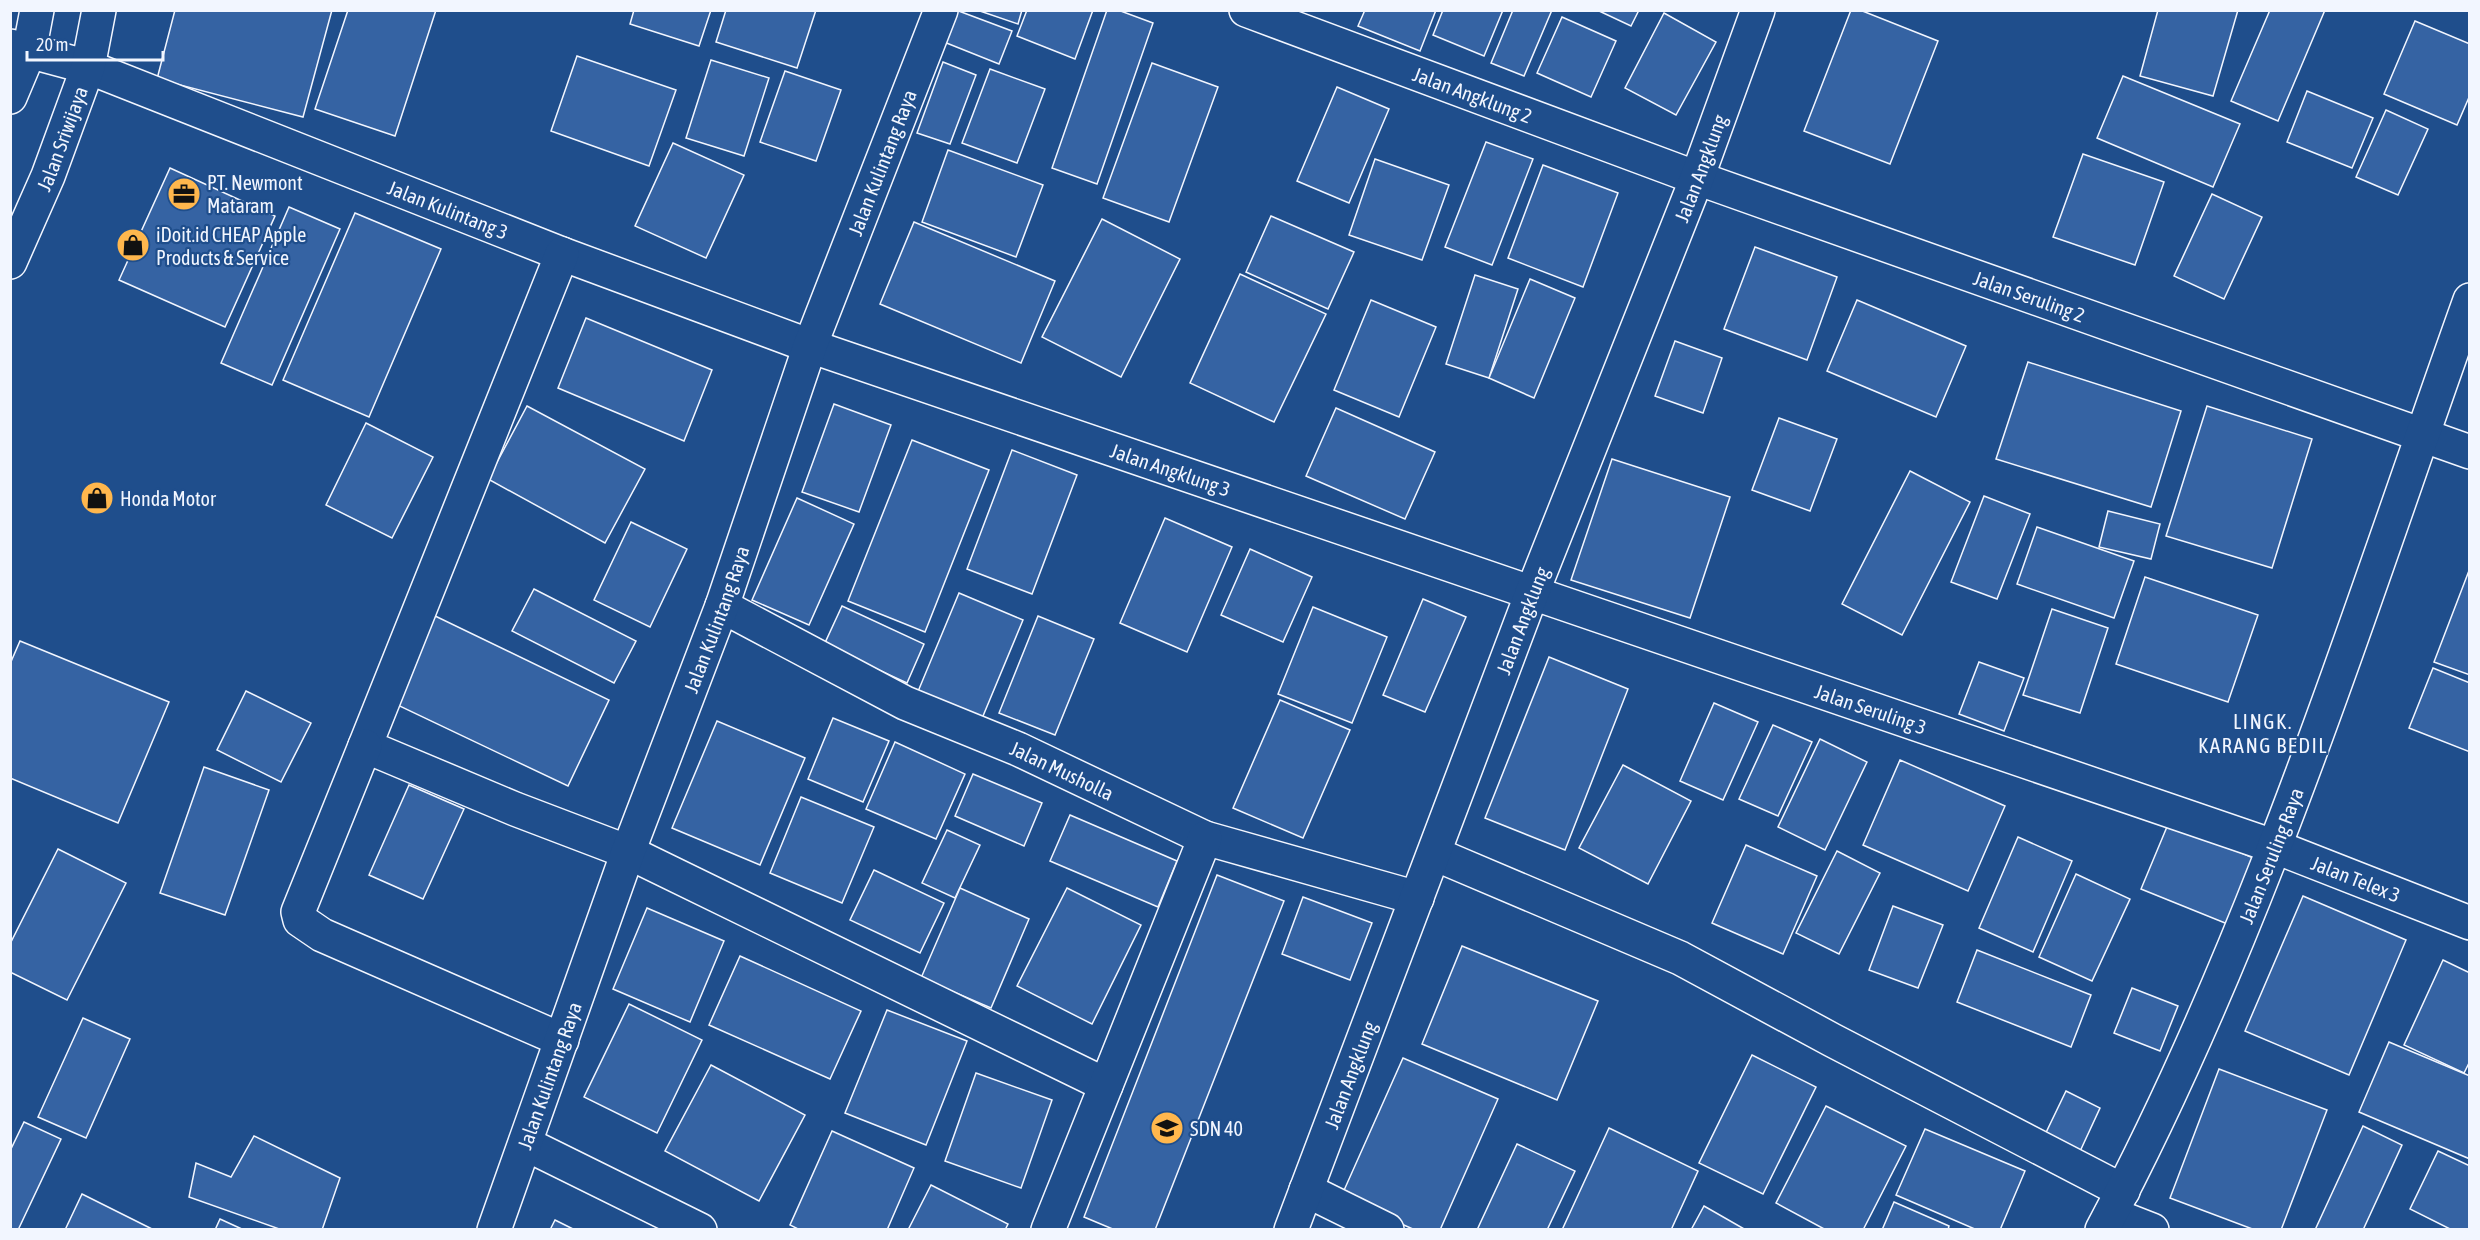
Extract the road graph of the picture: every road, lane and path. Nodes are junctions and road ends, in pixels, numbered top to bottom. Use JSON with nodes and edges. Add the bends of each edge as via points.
{"nodes":[{"id":1,"x":37,"y":10,"type":"edge"},
{"id":2,"x":99,"y":10,"type":"edge"},
{"id":3,"x":942,"y":10,"type":"edge"},
{"id":4,"x":1246,"y":10,"type":"edge"},
{"id":5,"x":1758,"y":10,"type":"edge"},
{"id":6,"x":20,"y":49,"type":"edge"},
{"id":7,"x":88,"y":67,"type":"junction"},
{"id":8,"x":10,"y":97,"type":"edge"},
{"id":9,"x":1697,"y":178,"type":"junction"},
{"id":10,"x":562,"y":254,"type":"junction"},
{"id":11,"x":10,"y":262,"type":"edge"},
{"id":12,"x":2469,"y":300,"type":"edge"},
{"id":13,"x":810,"y":346,"type":"junction"},
{"id":14,"x":2422,"y":434,"type":"junction"},
{"id":15,"x":2469,"y":452,"type":"edge"},
{"id":16,"x":1532,"y":593,"type":"junction"},
{"id":17,"x":722,"y":606,"type":"junction"},
{"id":18,"x":365,"y":746,"type":"junction"},
{"id":19,"x":2208,"y":825,"type":"joint"},
{"id":20,"x":1205,"y":838,"type":"junction"},
{"id":21,"x":2276,"y":847,"type":"junction"},
{"id":22,"x":628,"y":852,"type":"junction"},
{"id":23,"x":1435,"y":854,"type":"junction"},
{"id":24,"x":1417,"y":898,"type":"junction"},
{"id":25,"x":2469,"y":923,"type":"edge"},
{"id":26,"x":562,"y":1040,"type":"junction"},
{"id":27,"x":1106,"y":1085,"type":"junction"},
{"id":28,"x":526,"y":1144,"type":"junction"},
{"id":29,"x":1306,"y":1190,"type":"junction"},
{"id":30,"x":2112,"y":1212,"type":"edge"},
{"id":31,"x":494,"y":1230,"type":"edge"},
{"id":32,"x":700,"y":1230,"type":"edge"},
{"id":33,"x":1048,"y":1230,"type":"edge"},
{"id":34,"x":1291,"y":1230,"type":"edge"},
{"id":35,"x":1387,"y":1230,"type":"edge"},
{"id":36,"x":2152,"y":1230,"type":"edge"}],
"edges":[{"from":1,"to":6,"type":"street"},
{"from":2,"to":7,"type":"street","name":"Jalan Sriwijaya"},
{"from":3,"to":13,"type":"street","name":"Jalan Kulintang Raya"},
{"from":4,"to":9,"type":"street","name":"Jalan Angklung 2"},
{"from":5,"to":9,"type":"street","name":"Jalan Angklung"},
{"from":6,"to":7,"type":"street","name":"Jalan Kulintang 3"},
{"from":6,"to":8,"type":"street"},
{"from":7,"to":10,"type":"street","name":"Jalan Kulintang 3"},
{"from":7,"to":11,"type":"street","name":"Jalan Sriwijaya","via":[[48,176]]},
{"from":9,"to":14,"type":"street","name":"Jalan Seruling 2"},
{"from":9,"to":16,"type":"street","name":"Jalan Angklung"},
{"from":10,"to":13,"type":"street","name":"Jalan Kulintang 3"},
{"from":10,"to":18,"type":"street"},
{"from":12,"to":14,"type":"street","name":"Jalan Seruling Raya"},
{"from":13,"to":16,"type":"street","name":"Jalan Angklung 3"},
{"from":13,"to":17,"type":"street","name":"Jalan Kulintang Raya"},
{"from":14,"to":15,"type":"street","name":"Jalan Seruling 2"},
{"from":14,"to":21,"type":"street","name":"Jalan Seruling Raya"},
{"from":16,"to":19,"type":"street","name":"Jalan Seruling 3"},
{"from":16,"to":23,"type":"street","name":"Jalan Angklung"},
{"from":17,"to":20,"type":"street","name":"Jalan Musholla","via":[[905,703],[1018,748]]},
{"from":17,"to":22,"type":"street","name":"Jalan Kulintang Raya"},
{"from":18,"to":22,"type":"street"},
{"from":18,"to":26,"type":"street","via":[[298,912],[300,920],[321,935]]},
{"from":19,"to":21,"type":"street","name":"Jalan Telex 3"},
{"from":20,"to":24,"type":"street","name":"Jalan Musholla"},
{"from":20,"to":27,"type":"street"},
{"from":21,"to":25,"type":"street","name":"Jalan Telex 3"},
{"from":21,"to":30,"type":"street","name":"Jalan Seruling Raya","via":[[2190,1050]]},
{"from":22,"to":26,"type":"street","name":"Jalan Kulintang Raya"},
{"from":22,"to":27,"type":"street"},
{"from":23,"to":24,"type":"street","name":"Jalan Angklung"},
{"from":23,"to":30,"type":"street","via":[[1680,958],[1832,1040]]},
{"from":24,"to":29,"type":"street","name":"Jalan Angklung"},
{"from":26,"to":28,"type":"street","name":"Jalan Kulintang Raya"},
{"from":27,"to":33,"type":"street"},
{"from":28,"to":31,"type":"street","name":"Jalan Kulintang Raya"},
{"from":28,"to":32,"type":"street"},
{"from":29,"to":34,"type":"street","name":"Jalan Angklung"},
{"from":29,"to":35,"type":"street"},
{"from":30,"to":36,"type":"street"}]}
